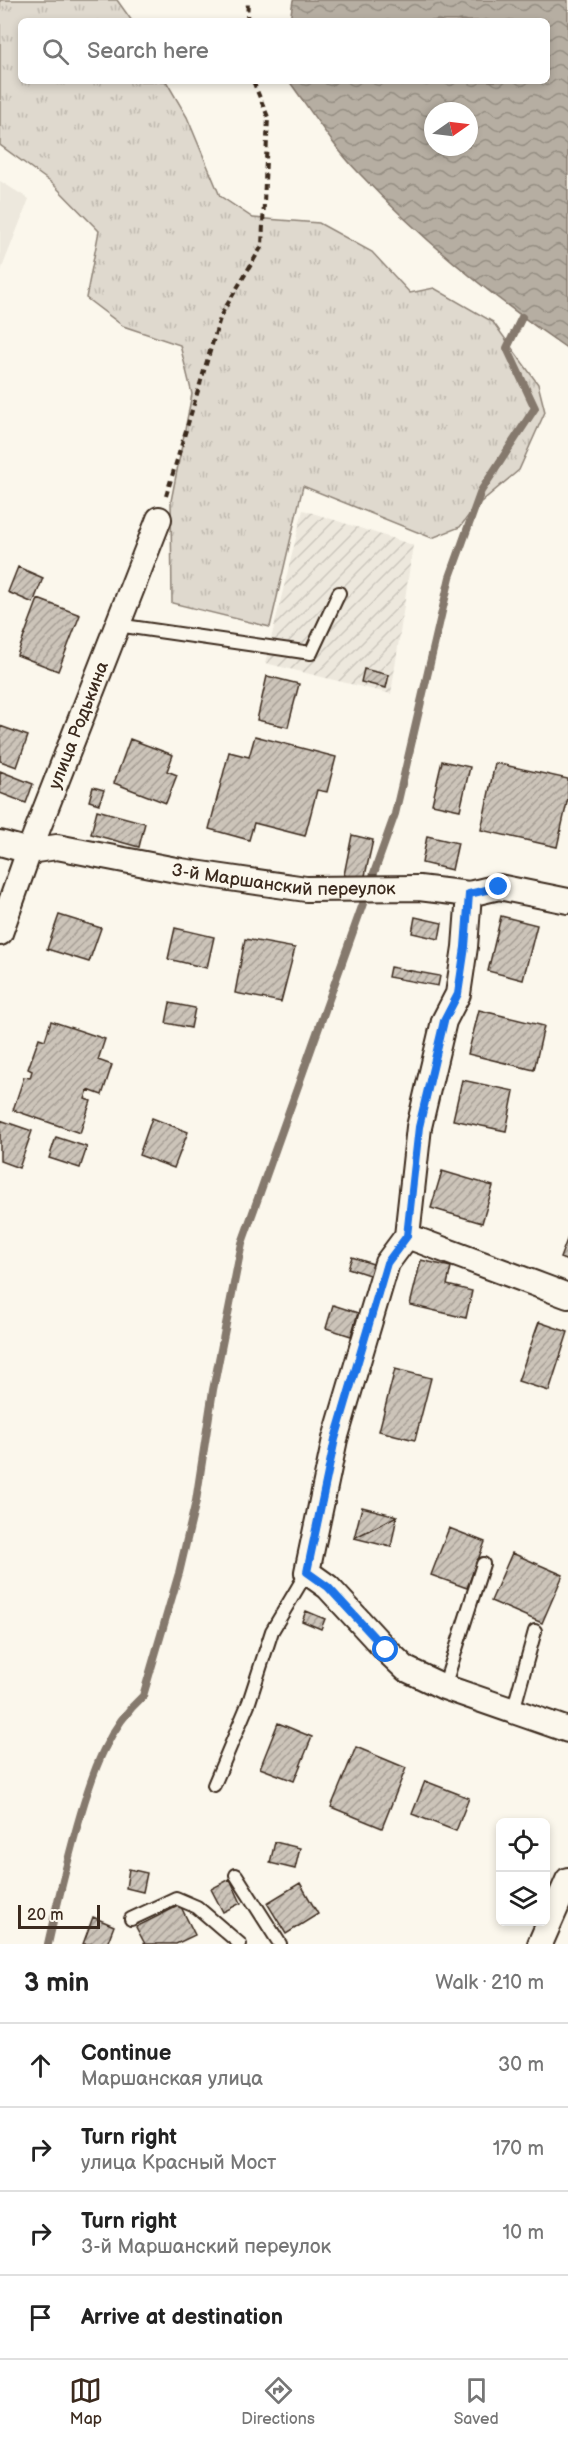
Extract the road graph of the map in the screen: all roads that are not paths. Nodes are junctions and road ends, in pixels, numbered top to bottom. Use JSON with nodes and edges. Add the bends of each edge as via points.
{"nodes":[{"id":1,"x":159,"y":519,"type":"road end"},
{"id":2,"x":339,"y":593,"type":"dead end"},
{"id":3,"x":117,"y":626,"type":"junction"},
{"id":4,"x":0,"y":843,"type":"edge"},
{"id":5,"x":29,"y":851,"type":"junction"},
{"id":6,"x":469,"y":894,"type":"junction"},
{"id":7,"x":568,"y":901,"type":"edge"},
{"id":8,"x":0,"y":933,"type":"edge"},
{"id":9,"x":407,"y":1236,"type":"junction"},
{"id":10,"x":568,"y":1296,"type":"edge"},
{"id":11,"x":483,"y":1564,"type":"dead end"},
{"id":12,"x":307,"y":1572,"type":"junction"},
{"id":13,"x":535,"y":1631,"type":"dead end"},
{"id":14,"x":444,"y":1687,"type":"junction"},
{"id":15,"x":513,"y":1712,"type":"junction"},
{"id":16,"x":568,"y":1730,"type":"edge"},
{"id":17,"x":214,"y":1785,"type":"dead end"},
{"id":18,"x":236,"y":1875,"type":"dead end"},
{"id":19,"x":568,"y":1880,"type":"edge"},
{"id":20,"x":131,"y":1918,"type":"dead end"},
{"id":21,"x":240,"y":1944,"type":"edge"},
{"id":22,"x":279,"y":1944,"type":"edge"},
{"id":23,"x":540,"y":1944,"type":"edge"}],
"edges":[{"from":1,"to":3,"type":"street","name":"улица Родькина"},
{"from":2,"to":3,"type":"lane","via":[[311,653]]},
{"from":3,"to":5,"type":"street","name":"улица Родькина"},
{"from":4,"to":5,"type":"street","name":"3-й Маршанский переулок"},
{"from":5,"to":6,"type":"street","name":"3-й Маршанский переулок","via":[[57,847],[181,871],[306,889],[419,888]]},
{"from":5,"to":8,"type":"street","name":"улица Родькина"},
{"from":6,"to":7,"type":"street","name":"3-й Маршанский переулок","via":[[499,887]]},
{"from":6,"to":9,"type":"street","via":[[458,994],[444,1021],[419,1127]]},
{"from":9,"to":10,"type":"street"},
{"from":9,"to":12,"type":"street","via":[[387,1263],[335,1439]]},
{"from":11,"to":14,"type":"lane"},
{"from":12,"to":14,"type":"street","via":[[328,1587],[406,1669]]},
{"from":12,"to":17,"type":"lane","via":[[272,1631],[249,1702]]},
{"from":13,"to":15,"type":"lane"},
{"from":14,"to":15,"type":"street"},
{"from":15,"to":16,"type":"street"},
{"from":18,"to":22,"type":"lane"},
{"from":19,"to":23,"type":"street"},
{"from":20,"to":21,"type":"lane","via":[[176,1898],[197,1906]]}]}
